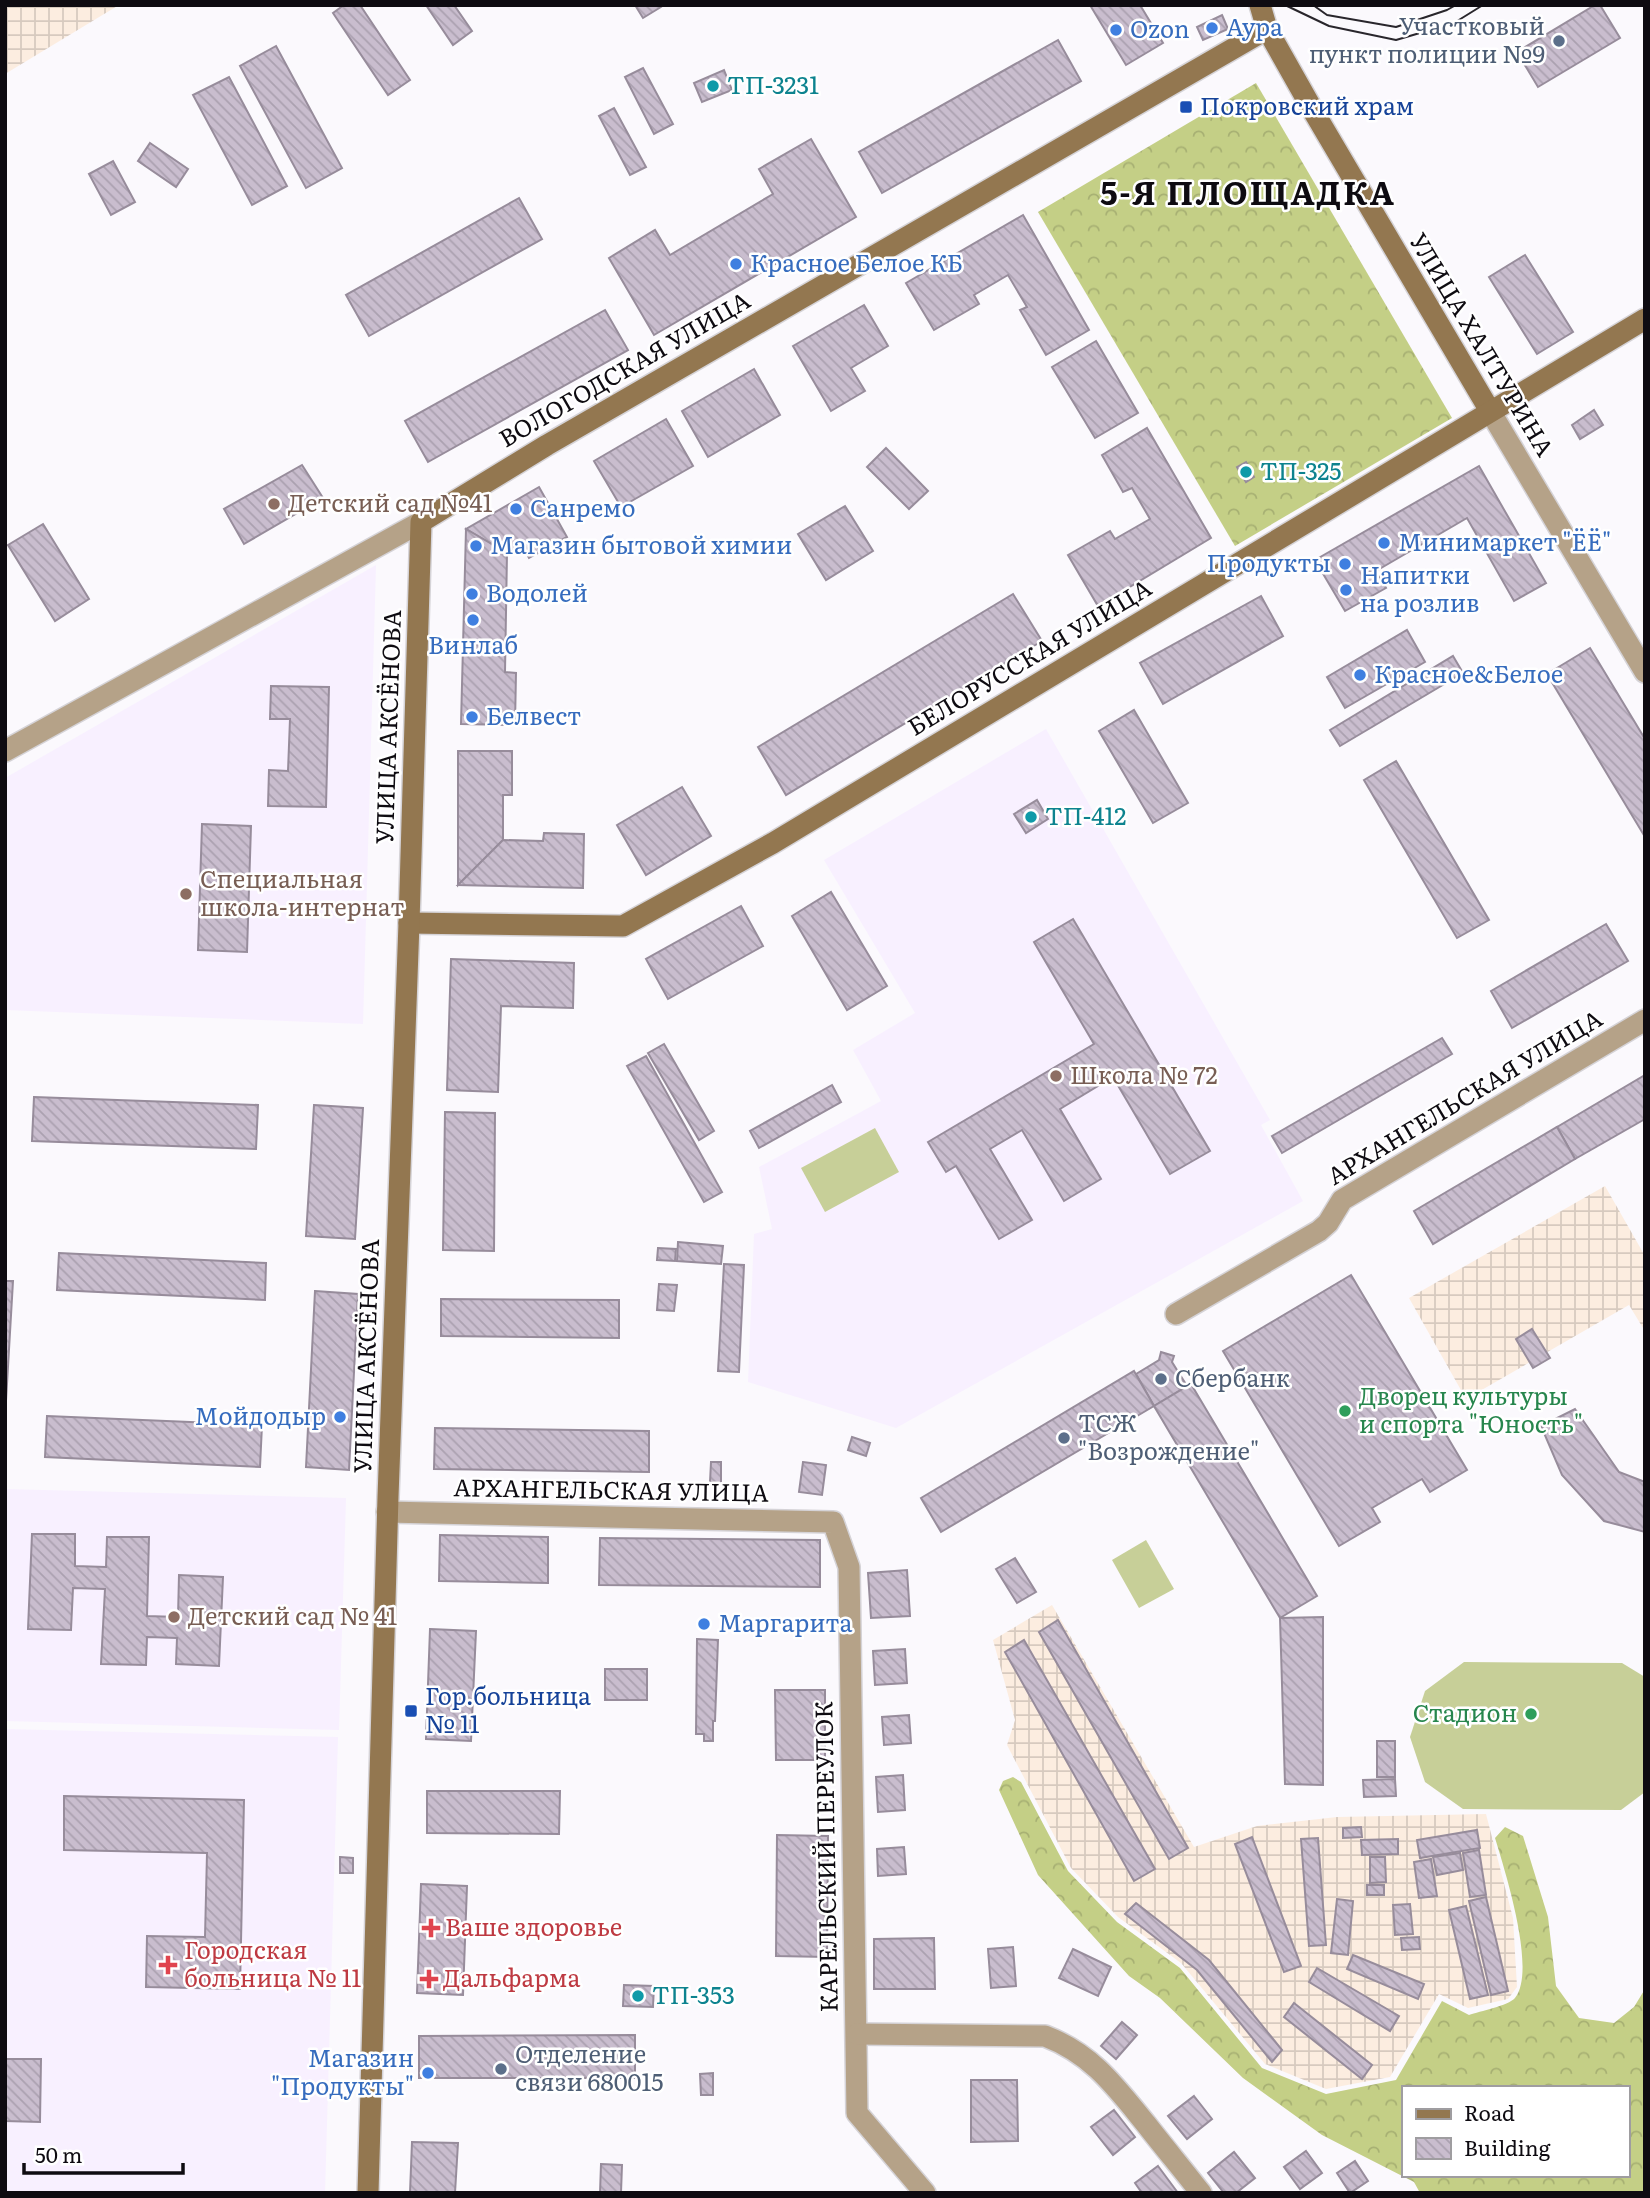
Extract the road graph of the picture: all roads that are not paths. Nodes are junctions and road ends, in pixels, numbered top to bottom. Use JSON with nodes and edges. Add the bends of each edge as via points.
{"nodes":[{"id":1,"x":1259,"y":5,"type":"edge"},
{"id":2,"x":1268,"y":29,"type":"junction"},
{"id":3,"x":1645,"y":319,"type":"edge"},
{"id":4,"x":1490,"y":411,"type":"junction"},
{"id":5,"x":421,"y":522,"type":"junction"},
{"id":6,"x":1645,"y":672,"type":"edge"},
{"id":7,"x":5,"y":751,"type":"edge"},
{"id":8,"x":409,"y":923,"type":"junction"},
{"id":9,"x":1645,"y":1020,"type":"edge"},
{"id":10,"x":1176,"y":1314,"type":"dead end"},
{"id":11,"x":387,"y":1512,"type":"junction"},
{"id":12,"x":833,"y":1522,"type":"joint"},
{"id":13,"x":857,"y":2034,"type":"junction"},
{"id":14,"x":368,"y":2193,"type":"edge"},
{"id":15,"x":925,"y":2193,"type":"edge"},
{"id":16,"x":1201,"y":2193,"type":"edge"}],
"edges":[{"from":1,"to":2,"type":"street","name":"УЛИЦА ХАЛТУРИНА"},
{"from":2,"to":4,"type":"street","name":"УЛИЦА ХАЛТУРИНА"},
{"from":2,"to":5,"type":"street","name":"ВОЛОГОДСКАЯ УЛИЦА"},
{"from":3,"to":4,"type":"street","name":"БЕЛОРУССКАЯ УЛИЦА"},
{"from":4,"to":6,"type":"street","name":"УЛИЦА ХАЛТУРИНА"},
{"from":4,"to":8,"type":"street","name":"БЕЛОРУССКАЯ УЛИЦА","via":[[773,844],[623,926]]},
{"from":5,"to":7,"type":"street","name":"ВОЛОГОДСКАЯ УЛИЦА"},
{"from":5,"to":8,"type":"street","name":"УЛИЦА АКСЁНОВА"},
{"from":8,"to":11,"type":"street","name":"УЛИЦА АКСЁНОВА"},
{"from":9,"to":10,"type":"street","name":"АРХАНГЕЛЬСКАЯ УЛИЦА","via":[[1342,1200],[1328,1223],[1313,1235]]},
{"from":11,"to":12,"type":"street","name":"АРХАНГЕЛЬСКАЯ УЛИЦА"},
{"from":11,"to":14,"type":"street","name":"УЛИЦА АКСЁНОВА"},
{"from":12,"to":13,"type":"street","name":"КАРЕЛЬСКИЙ ПЕРЕУЛОК","via":[[849,1567]]},
{"from":13,"to":15,"type":"street","via":[[857,2113]]},
{"from":13,"to":16,"type":"street","name":"КАРЕЛЬСКИЙ ПЕРЕУЛОК","via":[[1045,2036],[1061,2042],[1108,2076]]}]}
